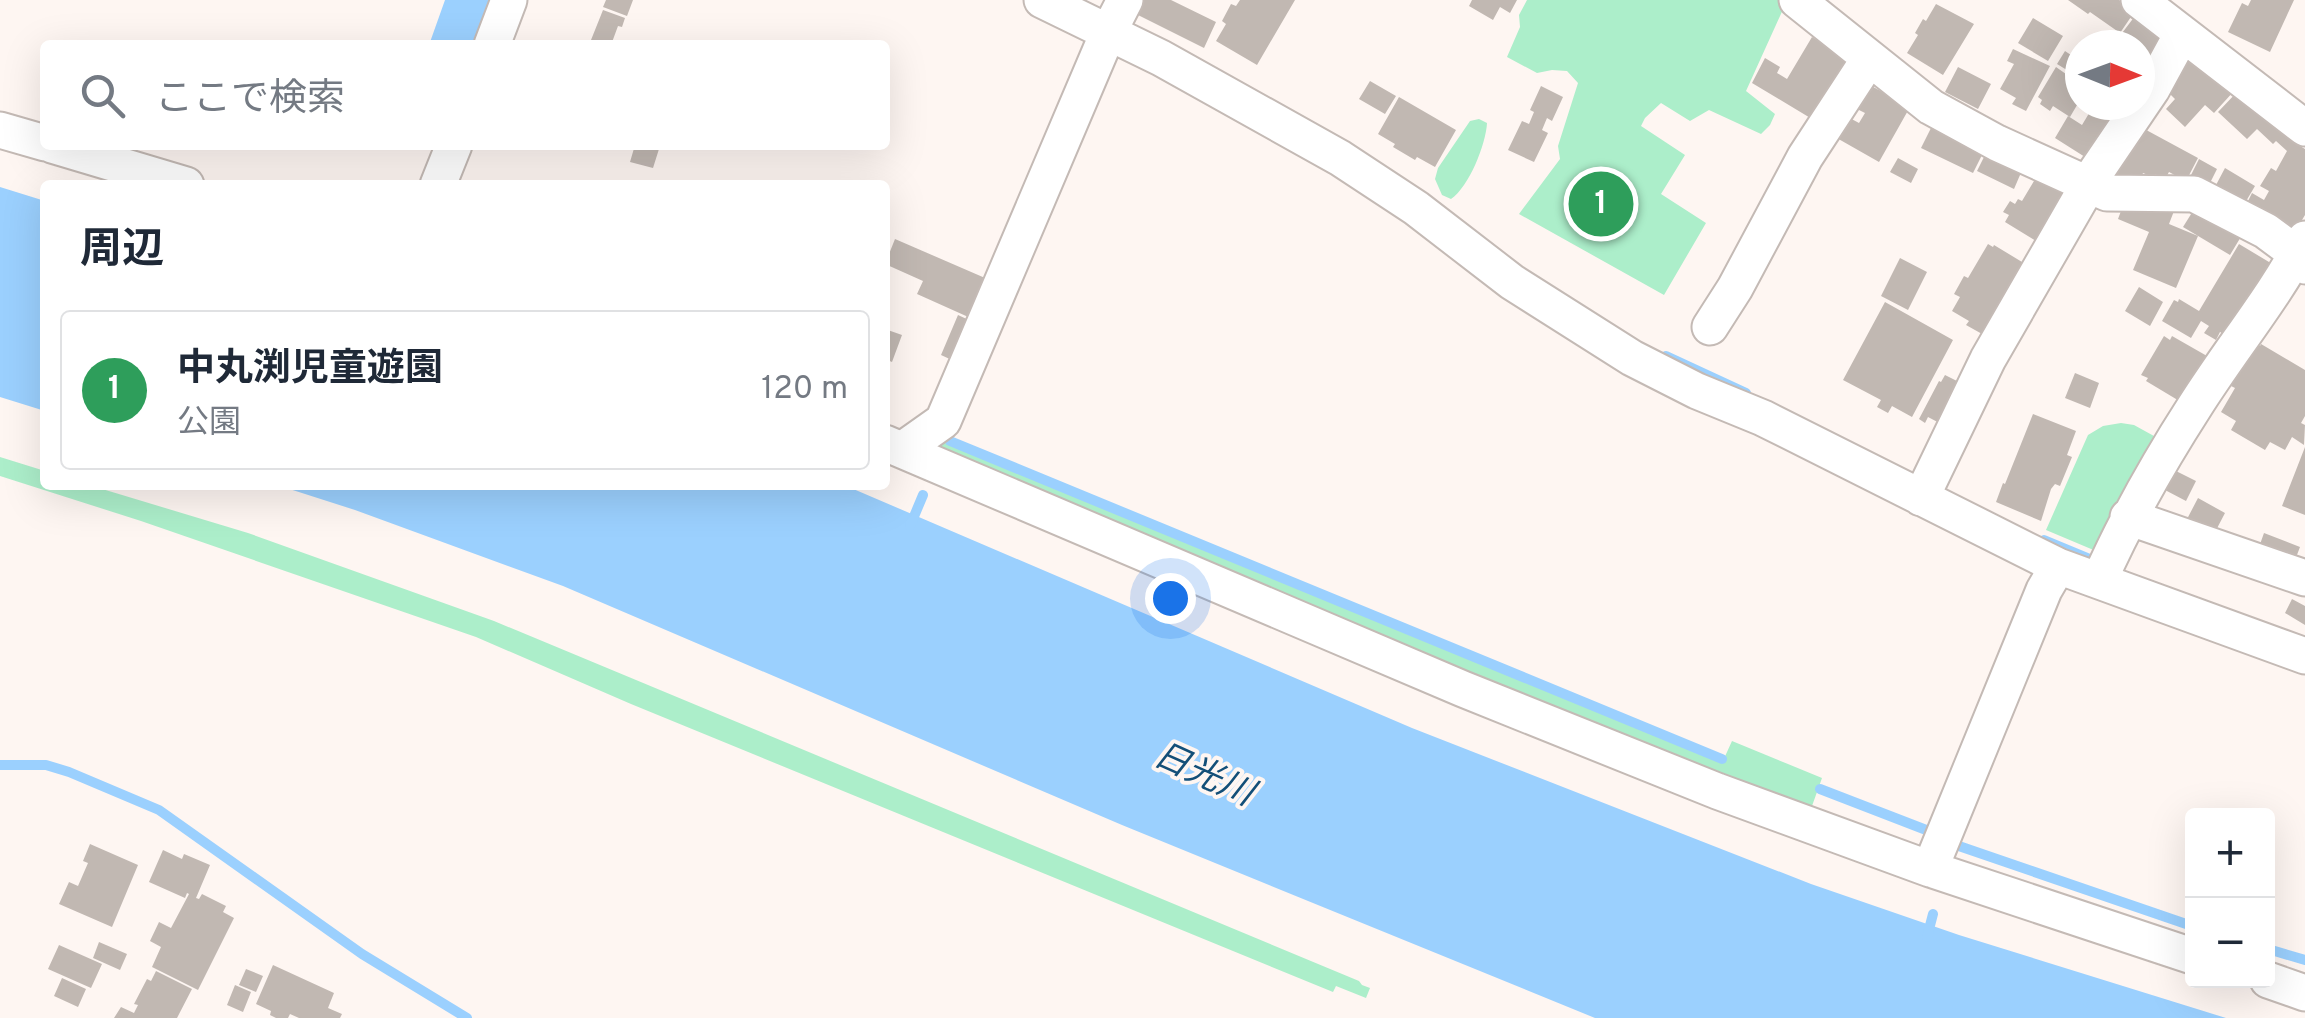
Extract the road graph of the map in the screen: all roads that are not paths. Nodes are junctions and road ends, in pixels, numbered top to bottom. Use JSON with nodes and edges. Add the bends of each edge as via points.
{"nodes":[{"id":1,"x":509,"y":0,"type":"edge"},
{"id":2,"x":1042,"y":0,"type":"edge"},
{"id":3,"x":2139,"y":0,"type":"edge"},
{"id":4,"x":1812,"y":4,"type":"edge"},
{"id":5,"x":1116,"y":18,"type":"edge"},
{"id":6,"x":2182,"y":34,"type":"junction"},
{"id":7,"x":494,"y":40,"type":"edge"},
{"id":8,"x":1869,"y":58,"type":"junction"},
{"id":9,"x":2305,"y":128,"type":"edge"},
{"id":10,"x":0,"y":130,"type":"edge"},
{"id":11,"x":40,"y":142,"type":"edge"},
{"id":12,"x":68,"y":150,"type":"edge"},
{"id":13,"x":452,"y":150,"type":"edge"},
{"id":14,"x":169,"y":180,"type":"edge"},
{"id":15,"x":440,"y":180,"type":"edge"},
{"id":16,"x":2089,"y":185,"type":"junction"},
{"id":17,"x":2302,"y":253,"type":"edge"},
{"id":18,"x":1710,"y":327,"type":"dead end"},
{"id":19,"x":894,"y":447,"type":"edge"},
{"id":20,"x":1926,"y":488,"type":"junction"},
{"id":21,"x":2128,"y":517,"type":"junction"},
{"id":22,"x":2058,"y":566,"type":"junction"},
{"id":23,"x":2104,"y":570,"type":"junction"},
{"id":24,"x":2305,"y":578,"type":"edge"},
{"id":25,"x":2305,"y":656,"type":"edge"},
{"id":26,"x":1930,"y":869,"type":"junction"},
{"id":27,"x":2185,"y":954,"type":"edge"},
{"id":28,"x":2275,"y":982,"type":"edge"},
{"id":29,"x":2305,"y":993,"type":"edge"}],
"edges":[{"from":1,"to":7,"type":"street"},
{"from":2,"to":5,"type":"street"},
{"from":3,"to":6,"type":"street"},
{"from":4,"to":8,"type":"street"},
{"from":5,"to":19,"type":"street","via":[[943,421]]},
{"from":5,"to":20,"type":"street","via":[[1177,67],[1340,158],[1512,282],[1632,358]]},
{"from":6,"to":9,"type":"street"},
{"from":6,"to":16,"type":"street"},
{"from":8,"to":16,"type":"street","via":[[1931,107]]},
{"from":8,"to":18,"type":"street"},
{"from":10,"to":11,"type":"street"},
{"from":12,"to":14,"type":"street"},
{"from":13,"to":15,"type":"street"},
{"from":16,"to":17,"type":"street","via":[[2107,193],[2194,194]]},
{"from":16,"to":20,"type":"street","via":[[1988,359]]},
{"from":17,"to":21,"type":"street","via":[[2196,404]]},
{"from":19,"to":26,"type":"street","via":[[1463,690]]},
{"from":20,"to":22,"type":"street"},
{"from":21,"to":23,"type":"street"},
{"from":21,"to":24,"type":"street"},
{"from":22,"to":23,"type":"street"},
{"from":22,"to":26,"type":"street"},
{"from":23,"to":25,"type":"street"},
{"from":26,"to":27,"type":"street"},
{"from":28,"to":29,"type":"street"}]}
